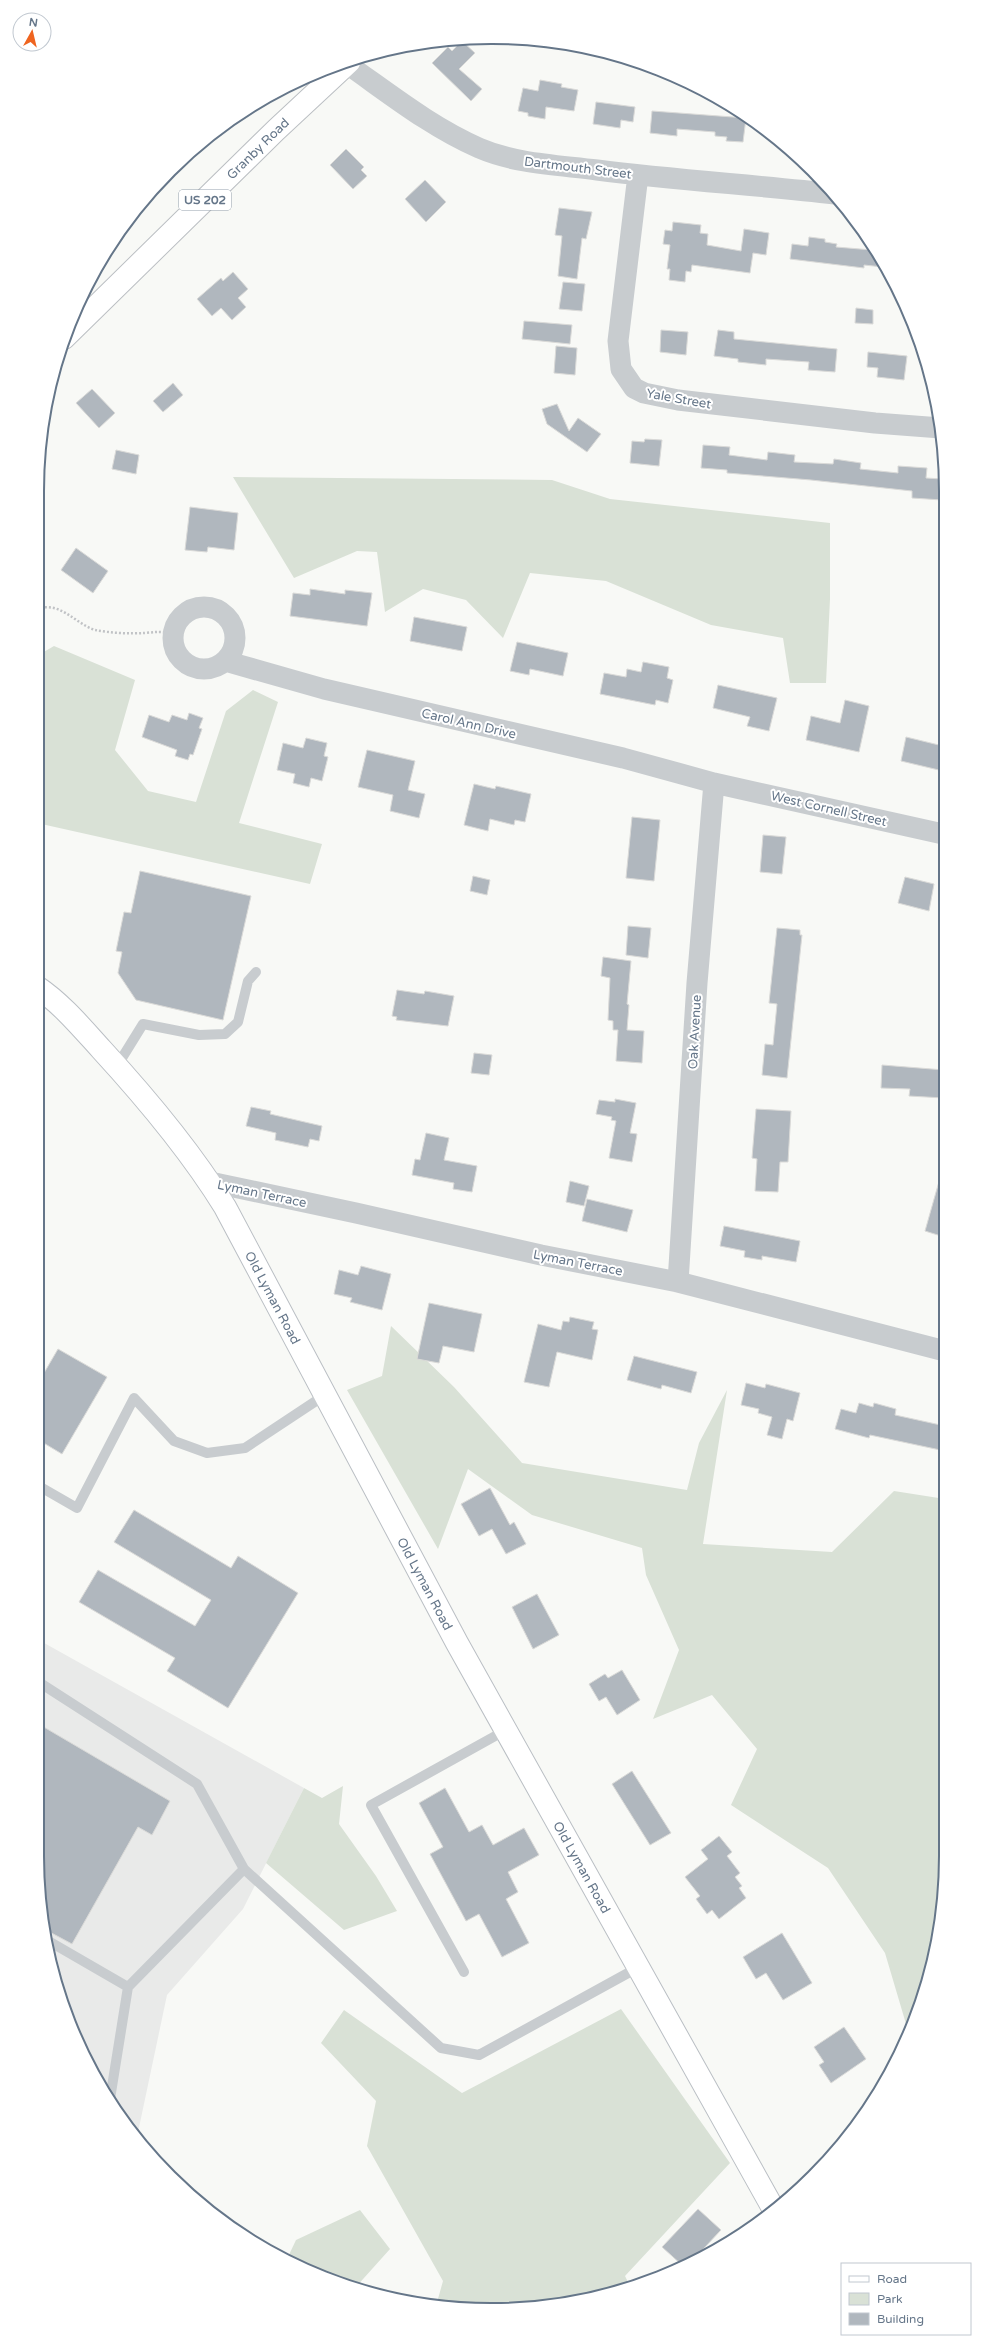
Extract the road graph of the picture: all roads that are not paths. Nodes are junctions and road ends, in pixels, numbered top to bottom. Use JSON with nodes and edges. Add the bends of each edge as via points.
{"nodes":[{"id":1,"x":353,"y":66,"type":"edge"},
{"id":2,"x":339,"y":71,"type":"edge"},
{"id":3,"x":638,"y":175,"type":"junction"},
{"id":4,"x":825,"y":193,"type":"edge"},
{"id":5,"x":76,"y":327,"type":"edge"},
{"id":6,"x":934,"y":427,"type":"edge"},
{"id":7,"x":225,"y":661,"type":"junction"},
{"id":8,"x":714,"y":783,"type":"junction"},
{"id":9,"x":939,"y":833,"type":"edge"},
{"id":10,"x":256,"y":972,"type":"dead end"},
{"id":11,"x":44,"y":993,"type":"edge"},
{"id":12,"x":117,"y":1066,"type":"junction"},
{"id":13,"x":210,"y":1182,"type":"junction"},
{"id":14,"x":678,"y":1282,"type":"junction"},
{"id":15,"x":939,"y":1348,"type":"edge"},
{"id":16,"x":325,"y":1395,"type":"junction"},
{"id":17,"x":44,"y":1489,"type":"edge"},
{"id":18,"x":44,"y":1686,"type":"edge"},
{"id":19,"x":506,"y":1730,"type":"junction"},
{"id":20,"x":244,"y":1869,"type":"junction"},
{"id":21,"x":53,"y":1944,"type":"edge"},
{"id":22,"x":639,"y":1967,"type":"junction"},
{"id":23,"x":464,"y":1972,"type":"dead end"},
{"id":24,"x":128,"y":1987,"type":"junction"},
{"id":25,"x":111,"y":2091,"type":"edge"},
{"id":26,"x":771,"y":2205,"type":"edge"}],
"edges":[{"from":1,"to":3,"type":"street","name":"Dartmouth Street","via":[[428,121],[480,148],[529,162]]},
{"from":2,"to":5,"type":"main road","name":"Granby Road","number":"US 202"},
{"from":3,"to":4,"type":"street","name":"Dartmouth Street"},
{"from":3,"to":6,"type":"street","name":"Yale Street","via":[[618,340],[621,369],[634,388],[644,393],[678,400]]},
{"from":7,"to":7,"type":"street","via":[[233,649],[235,634],[229,620],[218,610],[203,607],[188,611],[178,621],[172,634],[174,648],[186,664],[206,670]]},
{"from":7,"to":8,"type":"street","name":"Carol Ann Drive","via":[[324,689],[603,754]]},
{"from":8,"to":9,"type":"street","name":"West Cornell Street"},
{"from":8,"to":14,"type":"street","name":"Oak Avenue","via":[[697,983]]},
{"from":10,"to":12,"type":"lane","via":[[248,981],[238,1022],[225,1034],[199,1035],[143,1024]]},
{"from":11,"to":12,"type":"main road","name":"Old Lyman Road","via":[[68,1013]]},
{"from":12,"to":13,"type":"main road","name":"Old Lyman Road","via":[[179,1140]]},
{"from":13,"to":14,"type":"street","name":"Lyman Terrace","via":[[541,1255]]},
{"from":13,"to":16,"type":"main road","name":"Old Lyman Road"},
{"from":14,"to":15,"type":"street","name":"Lyman Terrace"},
{"from":16,"to":17,"type":"lane","via":[[245,1448],[207,1453],[174,1441],[134,1398],[76,1508]]},
{"from":16,"to":19,"type":"main road","name":"Old Lyman Road"},
{"from":18,"to":20,"type":"lane","via":[[197,1784]]},
{"from":19,"to":22,"type":"main road","name":"Old Lyman Road"},
{"from":19,"to":23,"type":"lane","via":[[370,1805]]},
{"from":20,"to":22,"type":"lane","via":[[441,2048],[479,2055]]},
{"from":20,"to":24,"type":"lane"},
{"from":21,"to":24,"type":"lane"},
{"from":22,"to":26,"type":"main road","name":"Old Lyman Road"},
{"from":24,"to":25,"type":"lane"}]}
